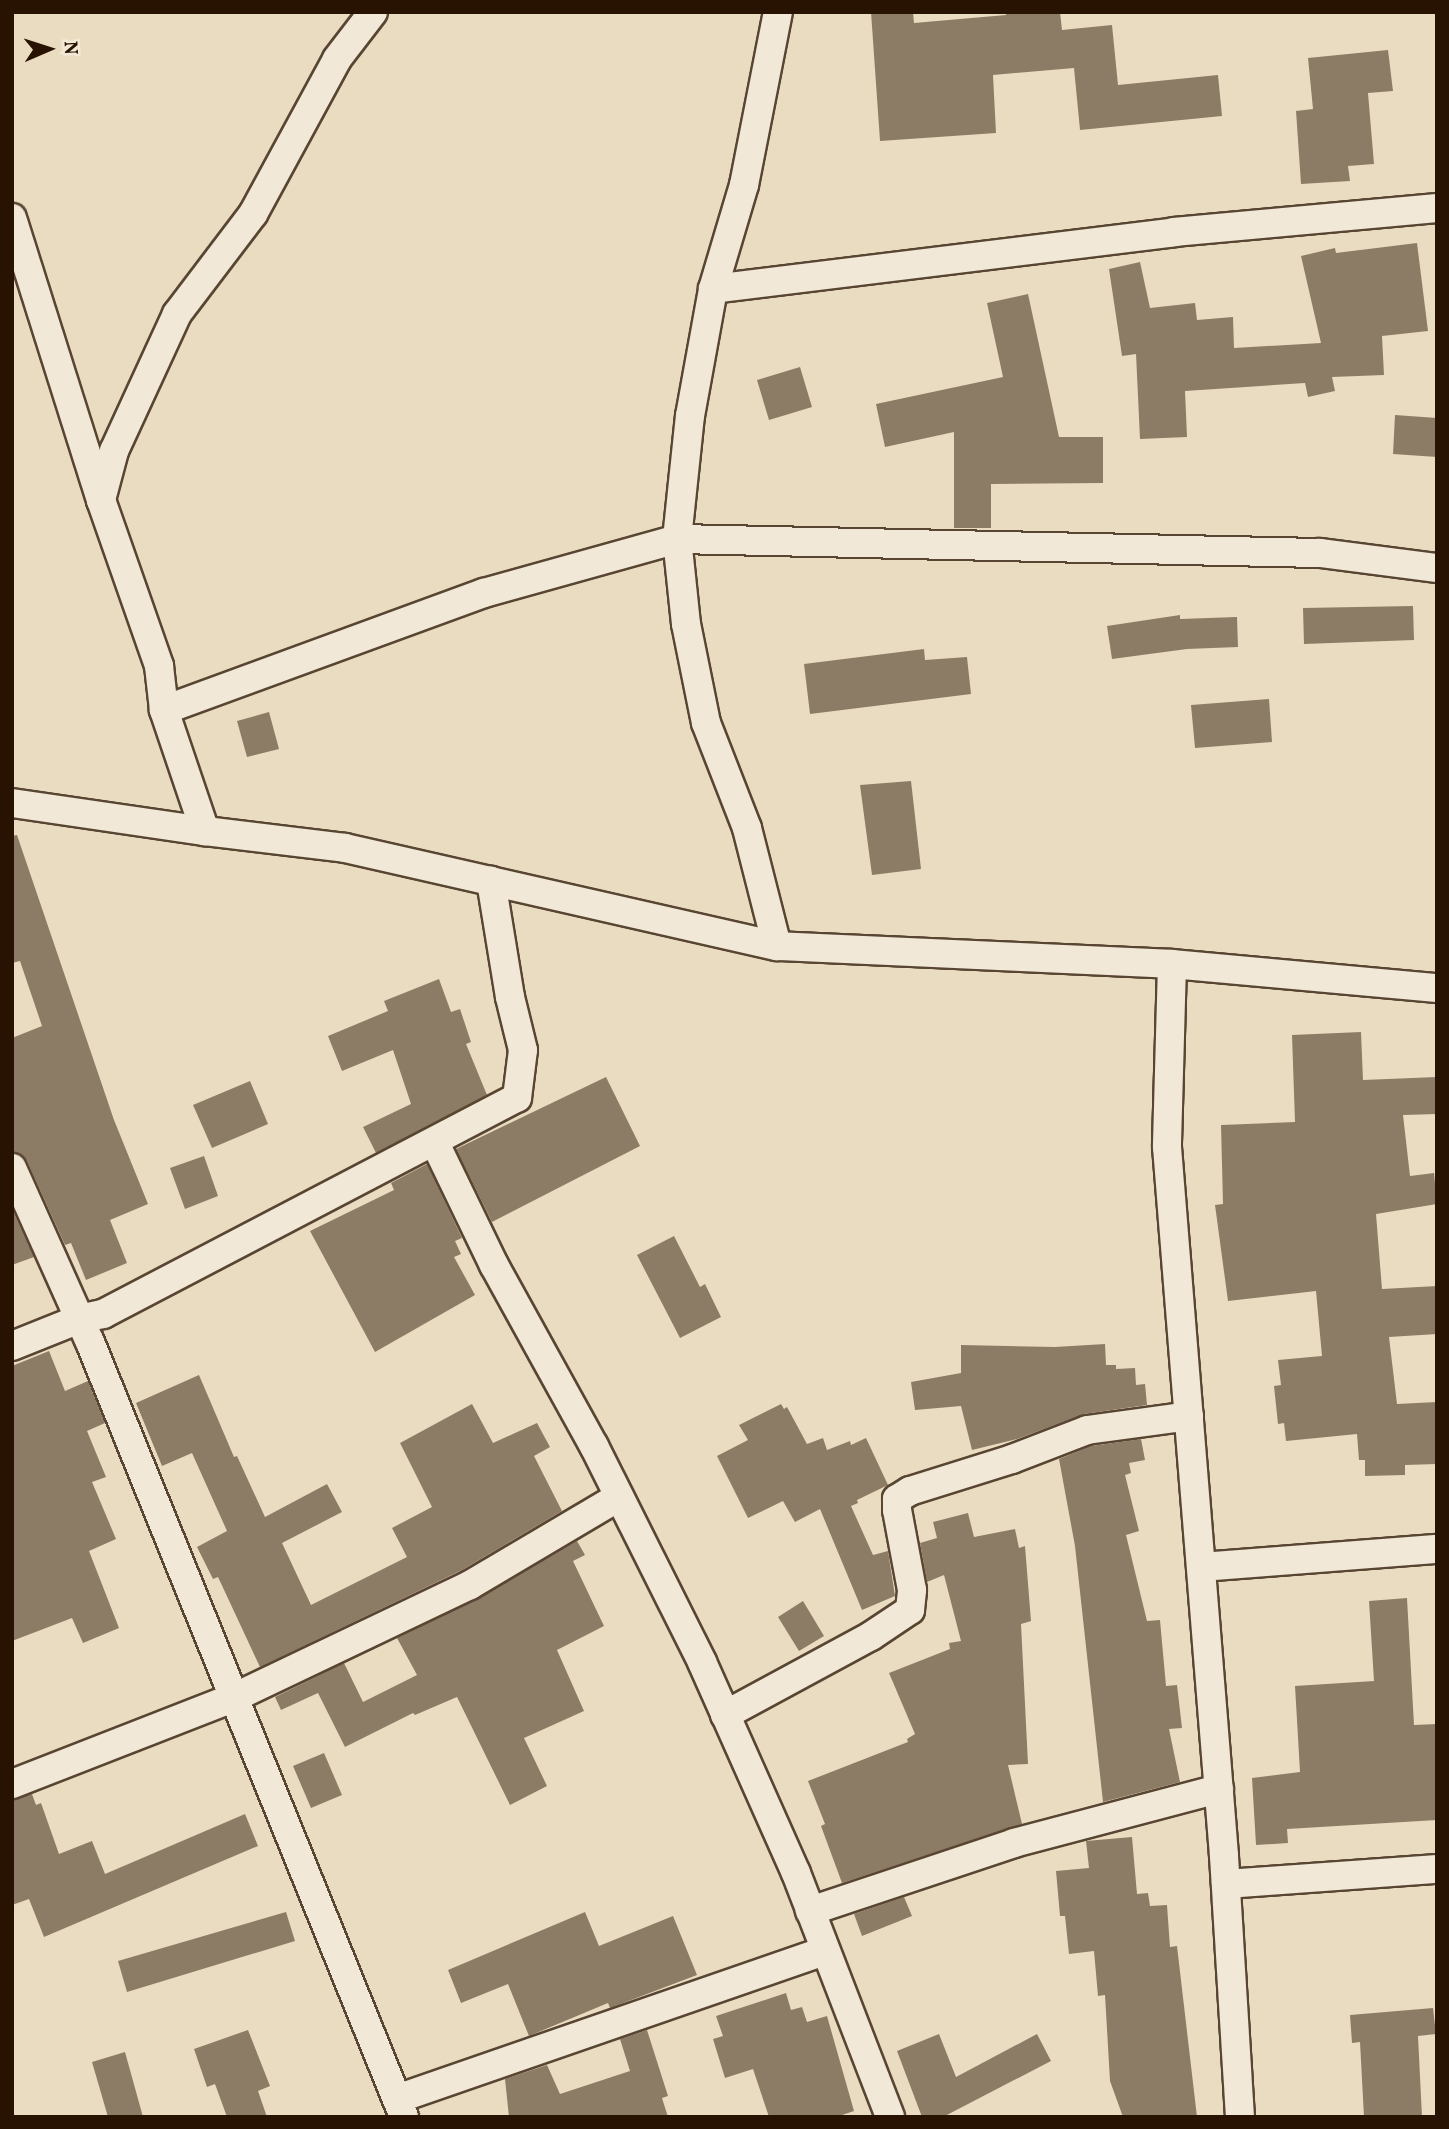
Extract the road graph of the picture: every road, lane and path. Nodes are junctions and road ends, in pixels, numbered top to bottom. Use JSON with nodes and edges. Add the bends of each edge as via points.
{"nodes":[{"id":1,"x":373,"y":12,"type":"edge"},
{"id":2,"x":778,"y":12,"type":"edge"},
{"id":3,"x":1437,"y":208,"type":"edge"},
{"id":4,"x":12,"y":218,"type":"edge"},
{"id":5,"x":713,"y":289,"type":"junction"},
{"id":6,"x":101,"y":500,"type":"junction"},
{"id":7,"x":677,"y":539,"type":"junction"},
{"id":8,"x":1437,"y":568,"type":"edge"},
{"id":9,"x":164,"y":710,"type":"junction"},
{"id":10,"x":12,"y":803,"type":"edge"},
{"id":11,"x":205,"y":831,"type":"junction"},
{"id":12,"x":491,"y":881,"type":"junction"},
{"id":13,"x":777,"y":946,"type":"junction"},
{"id":14,"x":1172,"y":964,"type":"junction"},
{"id":15,"x":1437,"y":988,"type":"edge"},
{"id":16,"x":435,"y":1143,"type":"junction"},
{"id":17,"x":12,"y":1168,"type":"edge"},
{"id":18,"x":79,"y":1319,"type":"junction"},
{"id":19,"x":12,"y":1346,"type":"edge"},
{"id":20,"x":1189,"y":1416,"type":"junction"},
{"id":21,"x":619,"y":1497,"type":"junction"},
{"id":22,"x":1437,"y":1549,"type":"edge"},
{"id":23,"x":1202,"y":1567,"type":"junction"},
{"id":24,"x":235,"y":1697,"type":"junction"},
{"id":25,"x":725,"y":1714,"type":"junction"},
{"id":26,"x":12,"y":1784,"type":"edge"},
{"id":27,"x":1219,"y":1789,"type":"junction"},
{"id":28,"x":1437,"y":1869,"type":"edge"},
{"id":29,"x":1226,"y":1884,"type":"junction"},
{"id":30,"x":810,"y":1911,"type":"junction"},
{"id":31,"x":824,"y":1951,"type":"junction"},
{"id":32,"x":401,"y":2108,"type":"edge"},
{"id":33,"x":890,"y":2117,"type":"edge"},
{"id":34,"x":1240,"y":2117,"type":"edge"}],
"edges":[{"from":1,"to":6,"type":"street","via":[[337,59],[253,214],[177,314],[114,452]]},
{"from":2,"to":5,"type":"street","via":[[744,185]]},
{"from":3,"to":5,"type":"street","via":[[1174,232]]},
{"from":4,"to":6,"type":"street"},
{"from":5,"to":7,"type":"street","via":[[690,416]]},
{"from":6,"to":9,"type":"street","via":[[159,666]]},
{"from":7,"to":8,"type":"street","via":[[1320,553]]},
{"from":7,"to":9,"type":"street","via":[[484,593]]},
{"from":7,"to":13,"type":"street","via":[[686,624],[706,723],[747,828]]},
{"from":9,"to":11,"type":"street"},
{"from":10,"to":11,"type":"street"},
{"from":11,"to":12,"type":"street","via":[[345,848]]},
{"from":12,"to":13,"type":"street"},
{"from":12,"to":16,"type":"street","via":[[523,1050],[517,1098]]},
{"from":13,"to":14,"type":"street"},
{"from":14,"to":15,"type":"street"},
{"from":14,"to":20,"type":"street","via":[[1167,1147]]},
{"from":16,"to":18,"type":"street","via":[[103,1314]]},
{"from":16,"to":21,"type":"street","via":[[494,1265]]},
{"from":17,"to":18,"type":"street"},
{"from":18,"to":19,"type":"street"},
{"from":18,"to":24,"type":"street"},
{"from":20,"to":23,"type":"street"},
{"from":20,"to":25,"type":"street","via":[[1087,1430],[1013,1459],[910,1490],[897,1499],[897,1510],[912,1590],[910,1610],[871,1636]]},
{"from":21,"to":24,"type":"street","via":[[470,1585]]},
{"from":21,"to":25,"type":"street"},
{"from":22,"to":23,"type":"street"},
{"from":23,"to":27,"type":"street"},
{"from":24,"to":26,"type":"street"},
{"from":24,"to":32,"type":"street"},
{"from":25,"to":30,"type":"street"},
{"from":27,"to":29,"type":"street"},
{"from":27,"to":30,"type":"street","via":[[1014,1843]]},
{"from":28,"to":29,"type":"street"},
{"from":29,"to":34,"type":"street"},
{"from":30,"to":31,"type":"street"},
{"from":31,"to":32,"type":"street"},
{"from":31,"to":33,"type":"street"}]}
